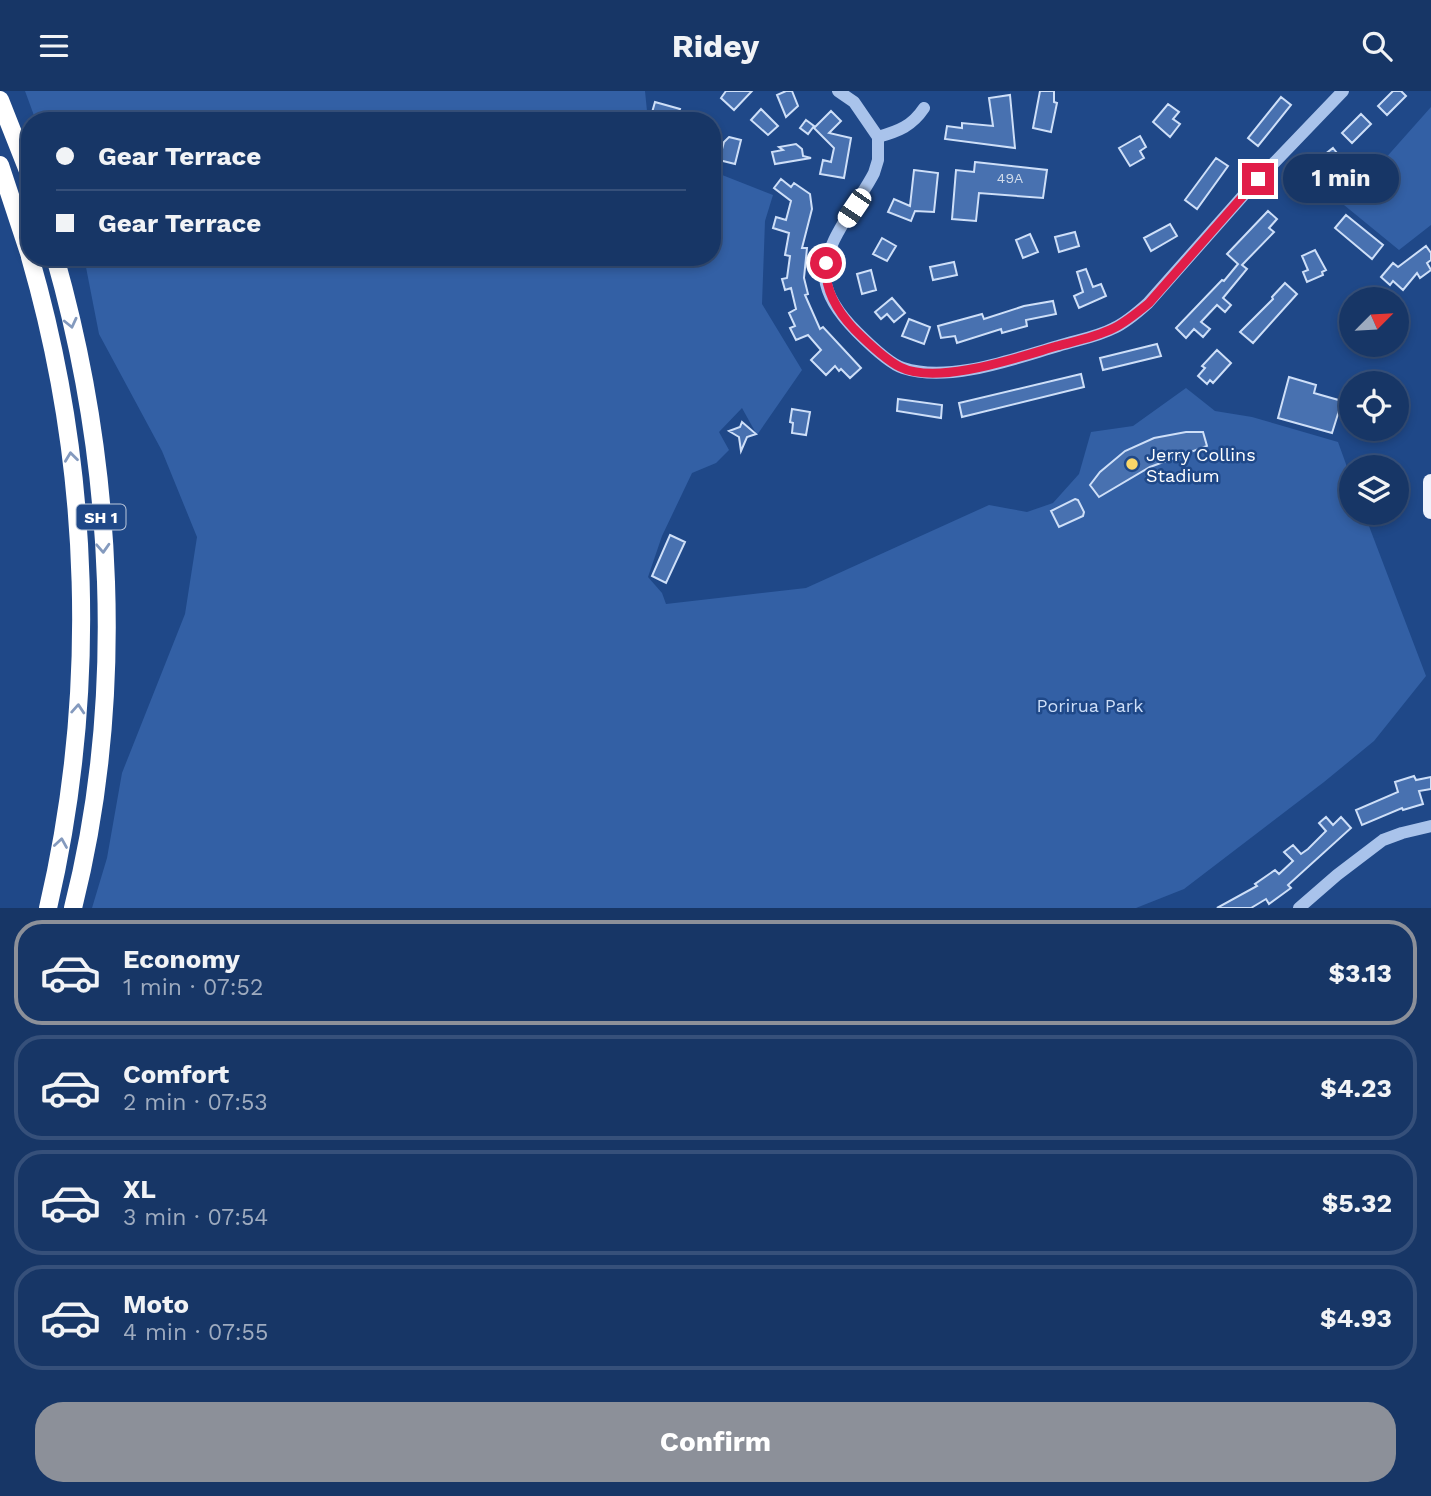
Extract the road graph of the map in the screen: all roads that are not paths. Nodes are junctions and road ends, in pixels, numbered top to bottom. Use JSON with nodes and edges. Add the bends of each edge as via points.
{"nodes":[{"id":1,"x":838,"y":91,"type":"edge"},
{"id":2,"x":1343,"y":91,"type":"edge"},
{"id":3,"x":0,"y":100,"type":"edge"},
{"id":4,"x":924,"y":108,"type":"dead end"},
{"id":5,"x":878,"y":137,"type":"junction"},
{"id":6,"x":21,"y":153,"type":"edge"},
{"id":7,"x":0,"y":165,"type":"edge"},
{"id":8,"x":21,"y":229,"type":"edge"},
{"id":9,"x":32,"y":266,"type":"edge"},
{"id":10,"x":57,"y":266,"type":"edge"},
{"id":11,"x":1431,"y":482,"type":"edge"},
{"id":12,"x":1431,"y":510,"type":"edge"},
{"id":13,"x":1431,"y":826,"type":"edge"},
{"id":14,"x":48,"y":908,"type":"edge"},
{"id":15,"x":74,"y":908,"type":"edge"},
{"id":16,"x":1299,"y":908,"type":"edge"}],
"edges":[{"from":1,"to":5,"type":"street","via":[[854,102]]},
{"from":2,"to":5,"type":"street","via":[[1132,317],[1102,334],[988,366],[949,371],[900,367],[842,315],[825,277],[831,246],[874,173]]},
{"from":3,"to":6,"type":"highway"},
{"from":4,"to":5,"type":"street","via":[[902,131]]},
{"from":7,"to":8,"type":"highway","number":"SH 1"},
{"from":14,"to":9,"type":"highway","number":"SH 1","one_way":true,"via":[[73,760],[80,587],[66,419]]},
{"from":10,"to":15,"type":"highway","number":"SH 1","one_way":true,"via":[[94,440],[106,610],[101,737]]},
{"from":11,"to":12,"type":"main road"},
{"from":13,"to":16,"type":"street","via":[[1383,840]]}]}
